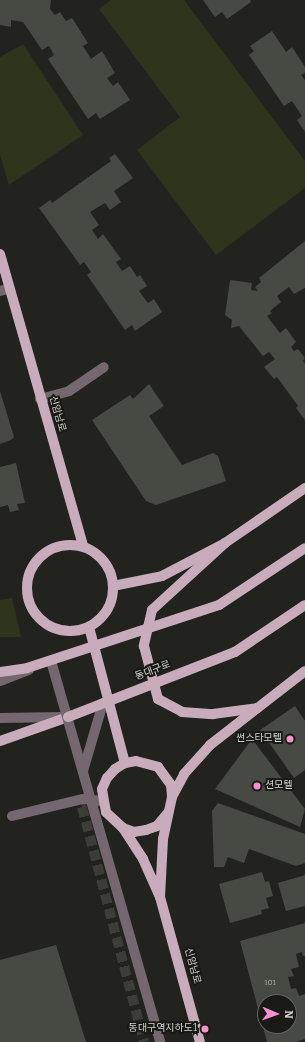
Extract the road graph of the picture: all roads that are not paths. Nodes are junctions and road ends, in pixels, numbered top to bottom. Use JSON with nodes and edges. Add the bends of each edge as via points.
{"nodes":[{"id":1,"x":0,"y":254,"type":"edge"},
{"id":2,"x":5,"y":290,"type":"edge"},
{"id":3,"x":104,"y":367,"type":"dead end"},
{"id":4,"x":40,"y":400,"type":"junction"},
{"id":5,"x":305,"y":488,"type":"edge"},
{"id":6,"x":225,"y":543,"type":"junction"},
{"id":7,"x":83,"y":546,"type":"junction"},
{"id":8,"x":305,"y":548,"type":"edge"},
{"id":9,"x":113,"y":586,"type":"junction"},
{"id":10,"x":305,"y":605,"type":"edge"},
{"id":11,"x":89,"y":627,"type":"junction"},
{"id":12,"x":51,"y":661,"type":"junction"},
{"id":13,"x":305,"y":671,"type":"edge"},
{"id":14,"x":0,"y":672,"type":"edge"},
{"id":15,"x":0,"y":681,"type":"edge"},
{"id":16,"x":103,"y":703,"type":"junction"},
{"id":17,"x":258,"y":708,"type":"junction"},
{"id":18,"x":68,"y":717,"type":"junction"},
{"id":19,"x":0,"y":718,"type":"edge"},
{"id":20,"x":0,"y":742,"type":"edge"},
{"id":21,"x":125,"y":762,"type":"junction"},
{"id":22,"x":83,"y":771,"type":"junction"},
{"id":23,"x":172,"y":797,"type":"junction"},
{"id":24,"x":102,"y":801,"type":"junction"},
{"id":25,"x":170,"y":808,"type":"junction"},
{"id":26,"x":12,"y":816,"type":"dead end"},
{"id":27,"x":123,"y":828,"type":"junction"},
{"id":28,"x":160,"y":897,"type":"junction"},
{"id":29,"x":160,"y":1042,"type":"edge"},
{"id":30,"x":200,"y":1042,"type":"edge"}],
"edges":[{"from":1,"to":2,"type":"main road","name":"신암남로"},
{"from":2,"to":4,"type":"main road","name":"신암남로"},
{"from":3,"to":4,"type":"street","via":[[68,391]]},
{"from":4,"to":7,"type":"main road","name":"신암남로"},
{"from":5,"to":6,"type":"main road"},
{"from":6,"to":9,"type":"main road","via":[[162,576]]},
{"from":6,"to":17,"type":"main road","via":[[152,610],[144,646],[158,699],[182,712],[213,714]]},
{"from":7,"to":9,"type":"main road","via":[[96,552],[107,564]]},
{"from":7,"to":11,"type":"main road","via":[[62,545],[43,553],[33,564],[26,591],[37,616],[48,626],[61,631]]},
{"from":8,"to":12,"type":"main road","bridge":true,"via":[[219,605]]},
{"from":9,"to":11,"type":"main road","via":[[109,607],[101,619]]},
{"from":10,"to":16,"type":"main road","name":"동대구로","bridge":true,"via":[[235,652]]},
{"from":11,"to":21,"type":"main road"},
{"from":12,"to":14,"type":"main road","bridge":true},
{"from":12,"to":15,"type":"street","bridge":true},
{"from":12,"to":18,"type":"street","bridge":true},
{"from":13,"to":17,"type":"main road"},
{"from":16,"to":18,"type":"main road","name":"동대구로","bridge":true},
{"from":16,"to":22,"type":"street"},
{"from":17,"to":23,"type":"main road","via":[[210,745],[184,774]]},
{"from":18,"to":19,"type":"street"},
{"from":18,"to":20,"type":"main road","name":"동대구로"},
{"from":18,"to":22,"type":"street","bridge":true},
{"from":21,"to":23,"type":"main road","via":[[142,761],[158,767],[171,785]]},
{"from":21,"to":24,"type":"main road","via":[[107,778],[102,789]]},
{"from":22,"to":29,"type":"street","bridge":true},
{"from":23,"to":25,"type":"main road"},
{"from":24,"to":26,"type":"street","via":[[83,799]]},
{"from":24,"to":27,"type":"main road","via":[[106,812]]},
{"from":25,"to":27,"type":"main road","via":[[157,826],[134,832]]},
{"from":25,"to":28,"type":"main road","via":[[160,862]]},
{"from":27,"to":28,"type":"main road","via":[[143,859]]},
{"from":28,"to":30,"type":"main road","name":"신암남로"}]}
